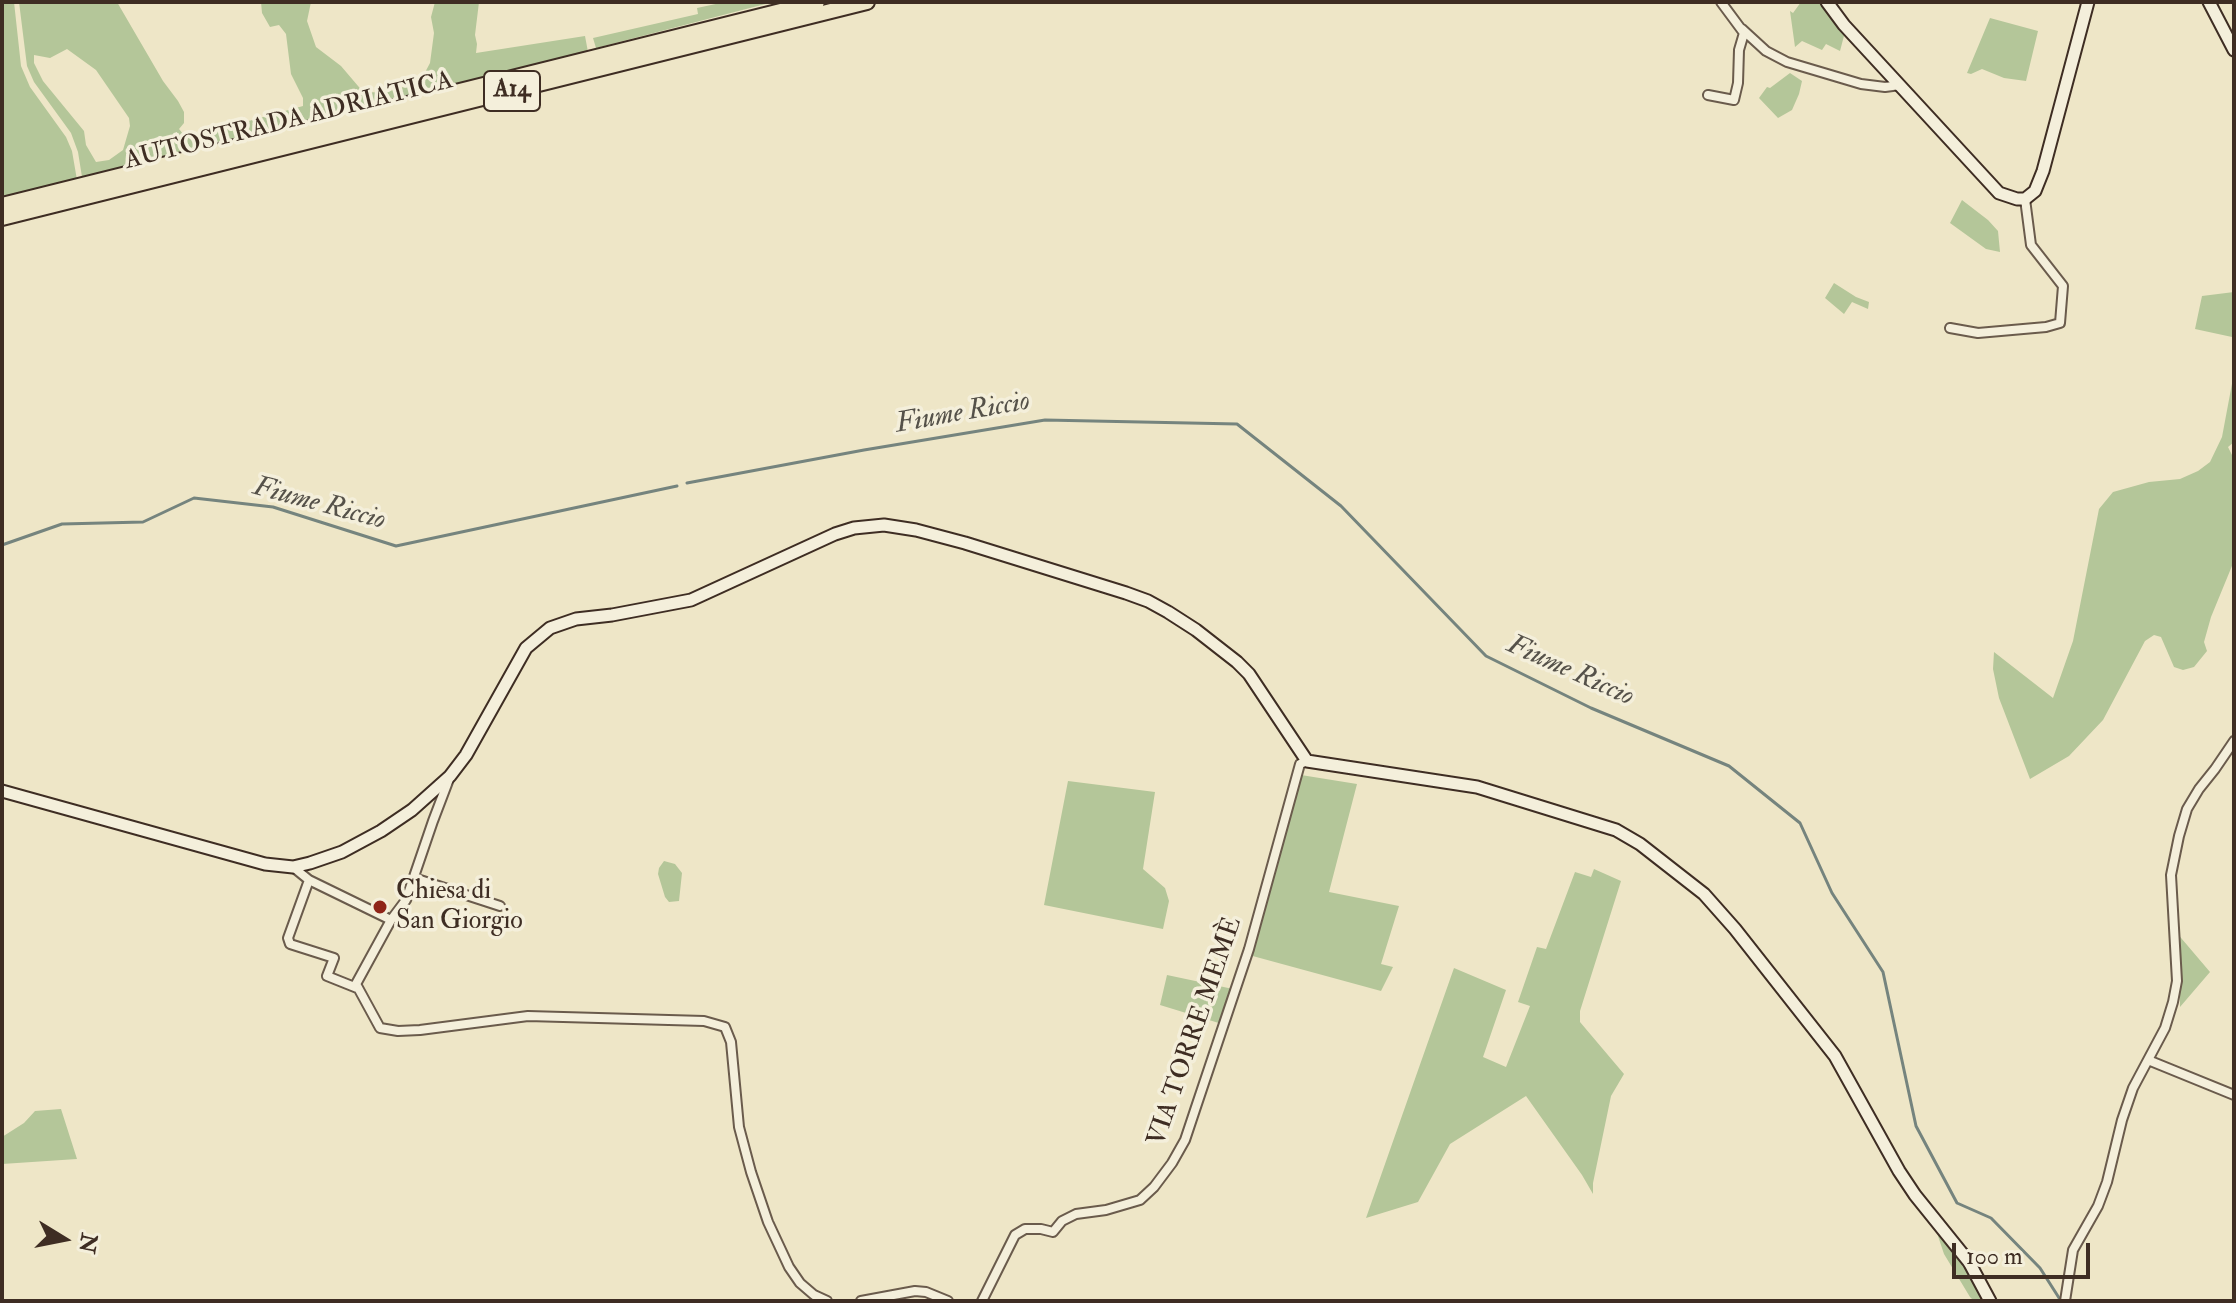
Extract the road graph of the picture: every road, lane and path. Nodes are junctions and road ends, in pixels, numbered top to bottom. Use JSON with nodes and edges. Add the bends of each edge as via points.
{"nodes":[{"id":1,"x":817,"y":2,"type":"edge"},
{"id":2,"x":867,"y":2,"type":"edge"},
{"id":3,"x":1721,"y":2,"type":"edge"},
{"id":4,"x":1827,"y":2,"type":"edge"},
{"id":5,"x":2088,"y":2,"type":"edge"},
{"id":6,"x":2209,"y":2,"type":"edge"},
{"id":7,"x":1742,"y":29,"type":"junction"},
{"id":8,"x":2234,"y":50,"type":"edge"},
{"id":9,"x":1900,"y":85,"type":"junction"},
{"id":10,"x":1708,"y":95,"type":"dead end"},
{"id":11,"x":155,"y":174,"type":"junction"},
{"id":12,"x":2025,"y":199,"type":"junction"},
{"id":13,"x":2,"y":205,"type":"edge"},
{"id":14,"x":2,"y":218,"type":"edge"},
{"id":15,"x":1950,"y":328,"type":"dead end"},
{"id":16,"x":2234,"y":741,"type":"edge"},
{"id":17,"x":1307,"y":761,"type":"junction"},
{"id":18,"x":450,"y":776,"type":"junction"},
{"id":19,"x":2,"y":791,"type":"edge"},
{"id":20,"x":293,"y":867,"type":"junction"},
{"id":21,"x":414,"y":878,"type":"junction"},
{"id":22,"x":309,"y":880,"type":"junction"},
{"id":23,"x":500,"y":906,"type":"dead end"},
{"id":24,"x":391,"y":920,"type":"junction"},
{"id":25,"x":357,"y":988,"type":"junction"},
{"id":26,"x":2148,"y":1060,"type":"junction"},
{"id":27,"x":2234,"y":1095,"type":"edge"},
{"id":28,"x":2065,"y":1300,"type":"edge"},
{"id":29,"x":827,"y":1301,"type":"edge"},
{"id":30,"x":861,"y":1301,"type":"edge"},
{"id":31,"x":948,"y":1301,"type":"edge"},
{"id":32,"x":982,"y":1301,"type":"edge"},
{"id":33,"x":1990,"y":1301,"type":"edge"}],
"edges":[{"from":1,"to":11,"type":"highway","name":"AUTOSTRADA ADRIATICA","number":"A14"},
{"from":2,"to":11,"type":"highway","name":"AUTOSTRADA ADRIATICA","number":"A14"},
{"from":3,"to":7,"type":"street"},
{"from":4,"to":9,"type":"street"},
{"from":5,"to":12,"type":"street","via":[[2043,171],[2035,191]]},
{"from":6,"to":8,"type":"street"},
{"from":7,"to":9,"type":"street","via":[[1775,58],[1861,84]]},
{"from":7,"to":10,"type":"street","via":[[1734,100]]},
{"from":9,"to":12,"type":"street","via":[[1999,193]]},
{"from":11,"to":13,"type":"highway","name":"AUTOSTRADA ADRIATICA","number":"A14"},
{"from":11,"to":14,"type":"highway","name":"AUTOSTRADA ADRIATICA","number":"A14"},
{"from":12,"to":15,"type":"street","via":[[2031,245],[2063,286],[2060,323],[1978,333]]},
{"from":16,"to":26,"type":"street","via":[[2187,809],[2179,836],[2171,875],[2177,981],[2165,1028]]},
{"from":17,"to":18,"type":"street","via":[[1237,662],[1158,607],[965,543],[869,525],[835,534],[691,600],[550,628],[526,648]]},
{"from":17,"to":32,"type":"street","name":"VIA TORRE MEMÈ","via":[[1300,764],[1249,949],[1185,1140],[1172,1163],[1140,1200],[1076,1214],[1053,1232],[1025,1229],[1015,1235]]},
{"from":17,"to":33,"type":"street","via":[[1459,784],[1616,830],[1704,894],[1835,1056],[1899,1171],[1969,1262]]},
{"from":18,"to":20,"type":"street","via":[[381,831],[342,852]]},
{"from":18,"to":21,"type":"street"},
{"from":19,"to":20,"type":"street","via":[[265,864]]},
{"from":20,"to":22,"type":"street"},
{"from":21,"to":23,"type":"street"},
{"from":21,"to":24,"type":"street"},
{"from":22,"to":24,"type":"street"},
{"from":22,"to":25,"type":"street","via":[[290,944],[334,958],[327,976]]},
{"from":24,"to":25,"type":"street"},
{"from":25,"to":29,"type":"street","via":[[380,1028],[398,1031],[528,1016],[704,1021],[725,1027],[739,1127],[768,1222],[800,1283]]},
{"from":26,"to":27,"type":"street"},
{"from":26,"to":28,"type":"street","via":[[2122,1120],[2098,1206],[2073,1250]]},
{"from":30,"to":31,"type":"street","via":[[915,1291]]}]}
